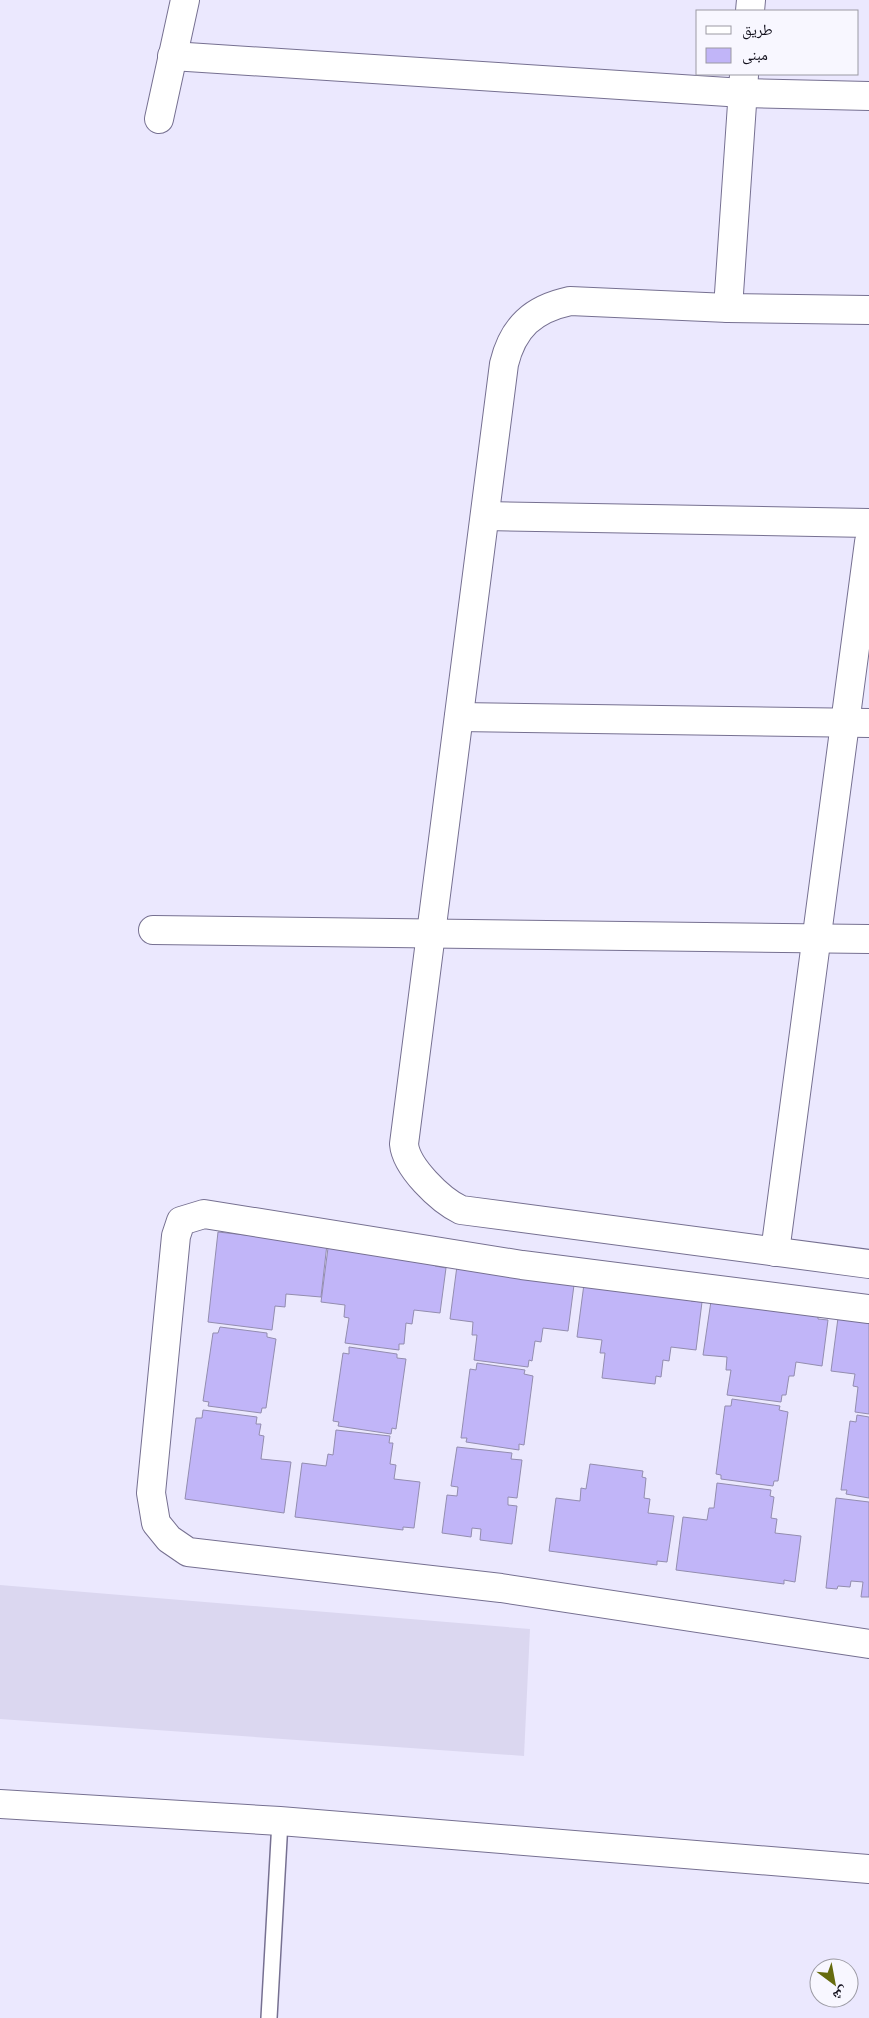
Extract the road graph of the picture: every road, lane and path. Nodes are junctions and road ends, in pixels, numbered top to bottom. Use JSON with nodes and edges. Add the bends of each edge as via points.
{"nodes":[{"id":1,"x":185,"y":0,"type":"edge"},
{"id":2,"x":172,"y":56,"type":"junction"},
{"id":3,"x":744,"y":83,"type":"edge"},
{"id":4,"x":869,"y":96,"type":"edge"},
{"id":5,"x":159,"y":119,"type":"dead end"},
{"id":6,"x":728,"y":308,"type":"junction"},
{"id":7,"x":869,"y":310,"type":"edge"},
{"id":8,"x":485,"y":516,"type":"junction"},
{"id":9,"x":869,"y":523,"type":"edge"},
{"id":10,"x":869,"y":542,"type":"edge"},
{"id":11,"x":459,"y":716,"type":"junction"},
{"id":12,"x":857,"y":722,"type":"edge"},
{"id":13,"x":152,"y":930,"type":"dead end"},
{"id":14,"x":432,"y":933,"type":"junction"},
{"id":15,"x":817,"y":939,"type":"junction"},
{"id":16,"x":869,"y":939,"type":"edge"},
{"id":17,"x":775,"y":1252,"type":"junction"},
{"id":18,"x":869,"y":1264,"type":"edge"},
{"id":19,"x":869,"y":1310,"type":"edge"},
{"id":20,"x":869,"y":1644,"type":"edge"},
{"id":21,"x":0,"y":1804,"type":"edge"},
{"id":22,"x":280,"y":1821,"type":"junction"},
{"id":23,"x":869,"y":1869,"type":"edge"},
{"id":24,"x":269,"y":2018,"type":"edge"}],
"edges":[{"from":1,"to":2,"type":"street"},
{"from":2,"to":3,"type":"street"},
{"from":2,"to":5,"type":"street"},
{"from":3,"to":4,"type":"street"},
{"from":3,"to":6,"type":"street"},
{"from":6,"to":7,"type":"street"},
{"from":6,"to":8,"type":"street","via":[[570,301],[547,308],[526,322],[515,334],[504,364]]},
{"from":8,"to":9,"type":"street"},
{"from":8,"to":11,"type":"street"},
{"from":10,"to":12,"type":"street"},
{"from":11,"to":12,"type":"street"},
{"from":11,"to":14,"type":"street"},
{"from":12,"to":15,"type":"street"},
{"from":13,"to":14,"type":"street"},
{"from":14,"to":15,"type":"street"},
{"from":14,"to":17,"type":"street","via":[[404,1144],[407,1157],[443,1200],[470,1212]]},
{"from":15,"to":16,"type":"street"},
{"from":15,"to":17,"type":"street"},
{"from":17,"to":18,"type":"street"},
{"from":19,"to":20,"type":"street","via":[[522,1265],[204,1214],[180,1221],[176,1236],[151,1493],[156,1523],[169,1539],[188,1552],[501,1588]]},
{"from":21,"to":22,"type":"street"},
{"from":22,"to":23,"type":"street"},
{"from":22,"to":24,"type":"lane"}]}
